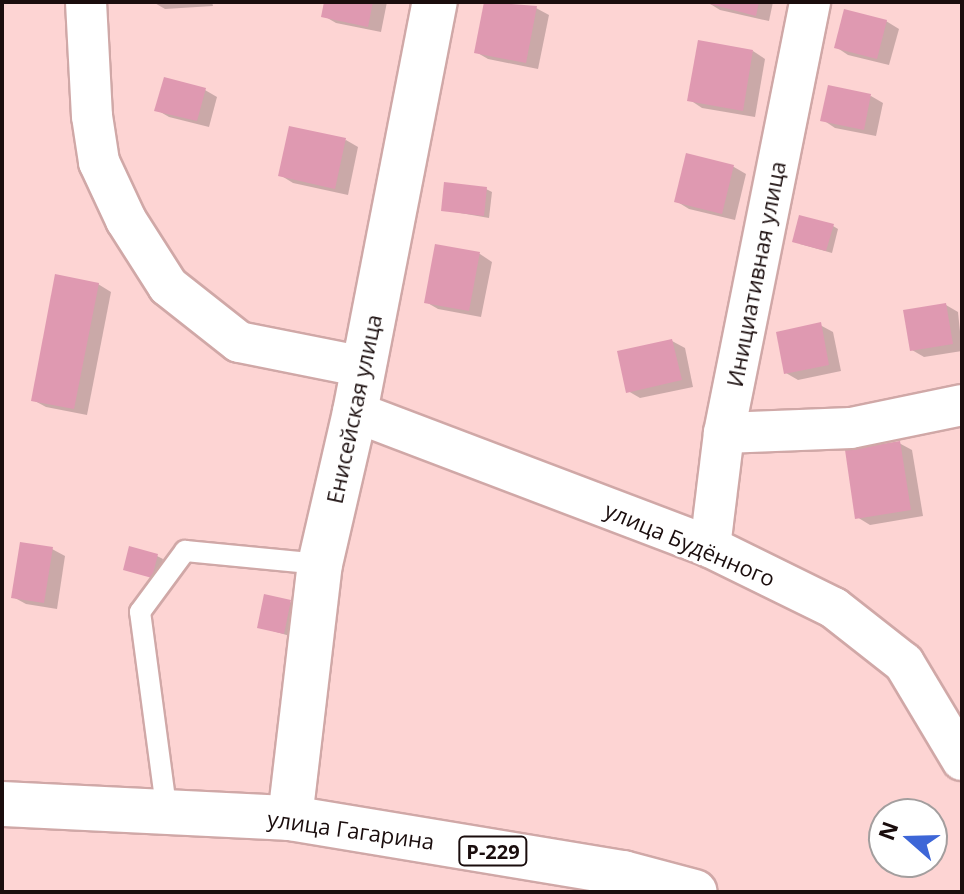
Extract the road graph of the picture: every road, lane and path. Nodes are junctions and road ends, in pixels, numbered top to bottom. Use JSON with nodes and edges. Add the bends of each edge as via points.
{"nodes":[{"id":1,"x":86,"y":2,"type":"edge"},
{"id":2,"x":435,"y":2,"type":"edge"},
{"id":3,"x":810,"y":2,"type":"edge"},
{"id":4,"x":364,"y":367,"type":"junction"},
{"id":5,"x":962,"y":405,"type":"edge"},
{"id":6,"x":355,"y":412,"type":"junction"},
{"id":7,"x":724,"y":433,"type":"junction"},
{"id":8,"x":710,"y":547,"type":"junction"},
{"id":9,"x":320,"y":564,"type":"junction"},
{"id":10,"x":962,"y":760,"type":"edge"},
{"id":11,"x":2,"y":804,"type":"edge"},
{"id":12,"x":167,"y":814,"type":"junction"},
{"id":13,"x":290,"y":818,"type":"junction"},
{"id":14,"x":695,"y":892,"type":"edge"}],
"edges":[{"from":1,"to":4,"type":"street","via":[[99,162],[126,220],[168,286],[239,342]]},
{"from":2,"to":4,"type":"street","name":"Енисейская улица"},
{"from":3,"to":7,"type":"street","name":"Инициативная улица"},
{"from":4,"to":6,"type":"street","name":"Енисейская улица"},
{"from":5,"to":7,"type":"street","via":[[851,428]]},
{"from":6,"to":8,"type":"street","name":"улица Будённого"},
{"from":6,"to":9,"type":"street","name":"Енисейская улица"},
{"from":7,"to":8,"type":"street","name":"Инициативная улица"},
{"from":8,"to":10,"type":"street","name":"улица Будённого","via":[[834,608],[904,663]]},
{"from":9,"to":12,"type":"lane","via":[[185,551],[140,612]]},
{"from":9,"to":13,"type":"street","name":"Енисейская улица"},
{"from":11,"to":12,"type":"street","name":"улица Гагарина","number":"Р-229"},
{"from":12,"to":13,"type":"street","name":"улица Гагарина","number":"Р-229"},
{"from":13,"to":14,"type":"street","name":"улица Гагарина","number":"Р-229","via":[[623,873]]}]}
